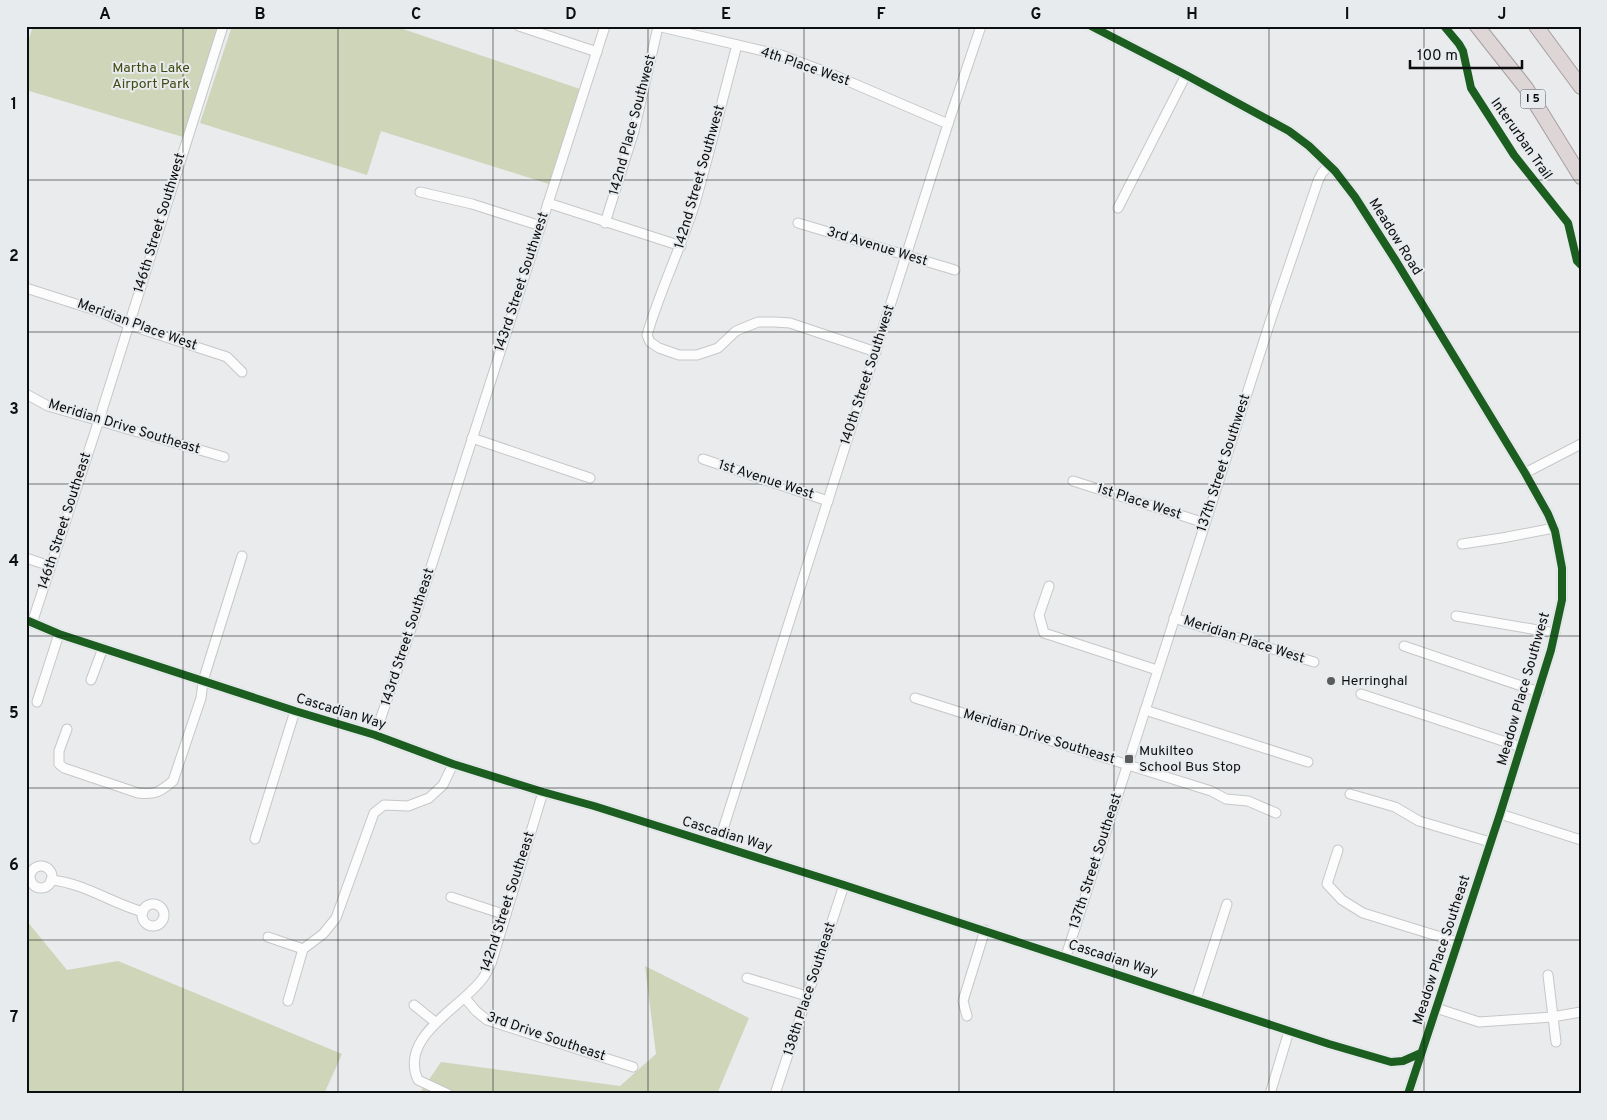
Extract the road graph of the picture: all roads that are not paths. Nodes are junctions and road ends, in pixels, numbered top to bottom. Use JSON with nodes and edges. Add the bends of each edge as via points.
{"nodes":[{"id":1,"x":223,"y":26,"type":"edge"},
{"id":2,"x":519,"y":26,"type":"edge"},
{"id":3,"x":605,"y":26,"type":"edge"},
{"id":4,"x":658,"y":26,"type":"edge"},
{"id":5,"x":980,"y":26,"type":"edge"},
{"id":6,"x":1091,"y":26,"type":"edge"},
{"id":7,"x":1477,"y":26,"type":"edge"},
{"id":8,"x":1536,"y":26,"type":"edge"},
{"id":9,"x":538,"y":29,"type":"edge"},
{"id":10,"x":737,"y":45,"type":"junction"},
{"id":11,"x":596,"y":52,"type":"junction"},
{"id":12,"x":1186,"y":75,"type":"junction"},
{"id":13,"x":1581,"y":87,"type":"edge"},
{"id":14,"x":948,"y":124,"type":"junction"},
{"id":15,"x":1329,"y":165,"type":"junction"},
{"id":16,"x":1581,"y":177,"type":"edge"},
{"id":17,"x":420,"y":192,"type":"dead end"},
{"id":18,"x":548,"y":203,"type":"junction"},
{"id":19,"x":1118,"y":208,"type":"dead end"},
{"id":20,"x":605,"y":222,"type":"junction"},
{"id":21,"x":798,"y":223,"type":"dead end"},
{"id":22,"x":541,"y":226,"type":"junction"},
{"id":23,"x":681,"y":246,"type":"junction"},
{"id":24,"x":906,"y":256,"type":"junction"},
{"id":25,"x":955,"y":270,"type":"dead end"},
{"id":26,"x":26,"y":288,"type":"edge"},
{"id":27,"x":128,"y":325,"type":"junction"},
{"id":28,"x":876,"y":352,"type":"junction"},
{"id":29,"x":242,"y":372,"type":"dead end"},
{"id":30,"x":26,"y":394,"type":"edge"},
{"id":31,"x":99,"y":420,"type":"junction"},
{"id":32,"x":472,"y":438,"type":"junction"},
{"id":33,"x":1581,"y":444,"type":"edge"},
{"id":34,"x":224,"y":457,"type":"dead end"},
{"id":35,"x":703,"y":459,"type":"dead end"},
{"id":36,"x":1525,"y":473,"type":"junction"},
{"id":37,"x":590,"y":478,"type":"dead end"},
{"id":38,"x":1073,"y":481,"type":"dead end"},
{"id":39,"x":828,"y":501,"type":"junction"},
{"id":40,"x":1205,"y":523,"type":"junction"},
{"id":41,"x":1554,"y":528,"type":"junction"},
{"id":42,"x":440,"y":538,"type":"joint"},
{"id":43,"x":1462,"y":544,"type":"dead end"},
{"id":44,"x":242,"y":556,"type":"dead end"},
{"id":45,"x":26,"y":558,"type":"edge"},
{"id":46,"x":50,"y":566,"type":"junction"},
{"id":47,"x":1562,"y":568,"type":"joint"},
{"id":48,"x":1049,"y":586,"type":"dead end"},
{"id":49,"x":1456,"y":616,"type":"dead end"},
{"id":50,"x":1174,"y":618,"type":"junction"},
{"id":51,"x":29,"y":621,"type":"edge"},
{"id":52,"x":1555,"y":633,"type":"junction"},
{"id":53,"x":59,"y":634,"type":"junction"},
{"id":54,"x":1404,"y":646,"type":"dead end"},
{"id":55,"x":103,"y":648,"type":"junction"},
{"id":56,"x":1314,"y":662,"type":"dead end"},
{"id":57,"x":1157,"y":670,"type":"junction"},
{"id":58,"x":92,"y":680,"type":"dead end"},
{"id":59,"x":203,"y":681,"type":"junction"},
{"id":60,"x":1539,"y":692,"type":"junction"},
{"id":61,"x":1361,"y":694,"type":"dead end"},
{"id":62,"x":915,"y":698,"type":"dead end"},
{"id":63,"x":36,"y":702,"type":"dead end"},
{"id":64,"x":1144,"y":710,"type":"junction"},
{"id":65,"x":295,"y":711,"type":"junction"},
{"id":66,"x":66,"y":729,"type":"dead end"},
{"id":67,"x":375,"y":735,"type":"junction"},
{"id":68,"x":1521,"y":747,"type":"junction"},
{"id":69,"x":1308,"y":762,"type":"dead end"},
{"id":70,"x":453,"y":764,"type":"junction"},
{"id":71,"x":1127,"y":765,"type":"junction"},
{"id":72,"x":543,"y":792,"type":"junction"},
{"id":73,"x":1350,"y":794,"type":"dead end"},
{"id":74,"x":1276,"y":813,"type":"dead end"},
{"id":75,"x":1500,"y":814,"type":"junction"},
{"id":76,"x":255,"y":839,"type":"dead end"},
{"id":77,"x":1581,"y":840,"type":"edge"},
{"id":78,"x":1490,"y":842,"type":"junction"},
{"id":79,"x":718,"y":845,"type":"junction"},
{"id":80,"x":1338,"y":850,"type":"dead end"},
{"id":81,"x":29,"y":874,"type":"edge"},
{"id":82,"x":52,"y":880,"type":"junction"},
{"id":83,"x":844,"y":884,"type":"junction"},
{"id":84,"x":451,"y":897,"type":"dead end"},
{"id":85,"x":1227,"y":904,"type":"dead end"},
{"id":86,"x":143,"y":912,"type":"dead end"},
{"id":87,"x":506,"y":915,"type":"junction"},
{"id":88,"x":985,"y":930,"type":"junction"},
{"id":89,"x":268,"y":937,"type":"dead end"},
{"id":90,"x":1457,"y":942,"type":"junction"},
{"id":91,"x":303,"y":949,"type":"junction"},
{"id":92,"x":1066,"y":956,"type":"junction"},
{"id":93,"x":1548,"y":975,"type":"dead end"},
{"id":94,"x":746,"y":978,"type":"dead end"},
{"id":95,"x":808,"y":996,"type":"junction"},
{"id":96,"x":465,"y":998,"type":"junction"},
{"id":97,"x":1196,"y":1000,"type":"junction"},
{"id":98,"x":288,"y":1001,"type":"dead end"},
{"id":99,"x":414,"y":1005,"type":"dead end"},
{"id":100,"x":1436,"y":1008,"type":"junction"},
{"id":101,"x":1581,"y":1012,"type":"edge"},
{"id":102,"x":967,"y":1016,"type":"dead end"},
{"id":103,"x":1552,"y":1017,"type":"junction"},
{"id":104,"x":435,"y":1022,"type":"junction"},
{"id":105,"x":1289,"y":1031,"type":"junction"},
{"id":106,"x":1556,"y":1042,"type":"dead end"},
{"id":107,"x":1421,"y":1052,"type":"junction"},
{"id":108,"x":633,"y":1067,"type":"dead end"},
{"id":109,"x":1408,"y":1092,"type":"edge"},
{"id":110,"x":448,"y":1094,"type":"edge"},
{"id":111,"x":775,"y":1094,"type":"edge"},
{"id":112,"x":1270,"y":1094,"type":"edge"},
{"id":113,"x":1419,"y":1094,"type":"edge"}],
"edges":[{"from":1,"to":27,"type":"street","name":"146th Street Southwest"},
{"from":2,"to":9,"type":"street"},
{"from":3,"to":11,"type":"street","name":"143rd Street Southwest"},
{"from":4,"to":10,"type":"street","name":"4th Place West"},
{"from":4,"to":20,"type":"street","name":"142nd Place Southwest","via":[[634,131]]},
{"from":5,"to":14,"type":"street","name":"140th Street Southwest"},
{"from":6,"to":12,"type":"street","name":"Meadow Road"},
{"from":7,"to":16,"type":"highway","number":"I 5","via":[[1526,88]]},
{"from":8,"to":13,"type":"highway"},
{"from":9,"to":11,"type":"street"},
{"from":10,"to":14,"type":"street","name":"4th Place West","via":[[781,55],[827,72]]},
{"from":10,"to":23,"type":"street","name":"142nd Street Southwest"},
{"from":11,"to":18,"type":"street","name":"143rd Street Southwest"},
{"from":12,"to":15,"type":"street","name":"Meadow Road","via":[[1289,131]]},
{"from":12,"to":19,"type":"street"},
{"from":14,"to":24,"type":"street","name":"140th Street Southwest"},
{"from":15,"to":36,"type":"street","name":"Meadow Road","via":[[1365,213]]},
{"from":15,"to":40,"type":"street","name":"137th Street Southwest","via":[[1318,181]]},
{"from":17,"to":22,"type":"street","via":[[472,204]]},
{"from":18,"to":20,"type":"street"},
{"from":18,"to":22,"type":"street","name":"143rd Street Southwest"},
{"from":20,"to":23,"type":"street"},
{"from":21,"to":24,"type":"street","name":"3rd Avenue West"},
{"from":22,"to":32,"type":"street","name":"143rd Street Southwest"},
{"from":23,"to":28,"type":"street","name":"142nd Street Southwest","via":[[654,309],[647,335],[650,342],[659,348],[679,355],[697,355],[718,348],[736,331],[758,322],[775,322],[790,323]]},
{"from":24,"to":25,"type":"street","name":"3rd Avenue West"},
{"from":24,"to":28,"type":"street","name":"140th Street Southwest"},
{"from":26,"to":27,"type":"street","name":"Meridian Place West","via":[[101,312]]},
{"from":27,"to":29,"type":"street","name":"Meridian Place West","via":[[227,357]]},
{"from":27,"to":31,"type":"street","name":"146th Street Southwest"},
{"from":28,"to":39,"type":"street","name":"140th Street Southwest"},
{"from":30,"to":31,"type":"street","name":"Meridian Drive Southeast","via":[[48,406]]},
{"from":31,"to":34,"type":"street","name":"Meridian Drive Southeast"},
{"from":31,"to":46,"type":"street","name":"146th Street Southeast"},
{"from":32,"to":37,"type":"street"},
{"from":32,"to":42,"type":"street","name":"143rd Street Southwest"},
{"from":33,"to":36,"type":"street"},
{"from":35,"to":39,"type":"street","name":"1st Avenue West"},
{"from":36,"to":41,"type":"street","name":"Meadow Road"},
{"from":38,"to":40,"type":"street","name":"1st Place West"},
{"from":39,"to":79,"type":"street","name":"140th Street Southwest"},
{"from":40,"to":50,"type":"street","name":"137th Street Southwest"},
{"from":41,"to":43,"type":"street"},
{"from":41,"to":47,"type":"street","name":"Meadow Road"},
{"from":42,"to":67,"type":"street","name":"143rd Street Southeast"},
{"from":44,"to":59,"type":"street"},
{"from":45,"to":46,"type":"street"},
{"from":46,"to":51,"type":"street","name":"146th Street Southeast"},
{"from":47,"to":52,"type":"street","name":"Meadow Place Southwest","via":[[1562,600]]},
{"from":48,"to":57,"type":"street","via":[[1039,615],[1044,633]]},
{"from":49,"to":52,"type":"street"},
{"from":50,"to":56,"type":"street","name":"Meridian Place West"},
{"from":50,"to":57,"type":"street","name":"137th Street Southwest"},
{"from":51,"to":53,"type":"street","name":"Cascadian Way"},
{"from":52,"to":60,"type":"street","name":"Meadow Place Southwest"},
{"from":53,"to":55,"type":"street","name":"Cascadian Way"},
{"from":53,"to":63,"type":"street"},
{"from":54,"to":60,"type":"street"},
{"from":55,"to":58,"type":"street"},
{"from":55,"to":59,"type":"street","name":"Cascadian Way"},
{"from":57,"to":64,"type":"street","name":"137th Street Southwest"},
{"from":59,"to":65,"type":"street","name":"Cascadian Way"},
{"from":59,"to":66,"type":"street","via":[[201,698],[173,781],[163,790],[151,794],[138,793],[64,768],[58,758]]},
{"from":60,"to":68,"type":"street","name":"Meadow Place Southwest"},
{"from":61,"to":68,"type":"street"},
{"from":62,"to":71,"type":"street","name":"Meridian Drive Southeast"},
{"from":64,"to":69,"type":"street"},
{"from":64,"to":71,"type":"street","name":"137th Street Southwest"},
{"from":65,"to":67,"type":"street","name":"Cascadian Way"},
{"from":65,"to":76,"type":"street"},
{"from":67,"to":70,"type":"street","name":"Cascadian Way"},
{"from":68,"to":75,"type":"street","name":"Meadow Place Southwest"},
{"from":70,"to":72,"type":"street","name":"Cascadian Way"},
{"from":70,"to":91,"type":"street","via":[[443,785],[430,798],[408,806],[384,805],[374,813],[336,918],[323,934]]},
{"from":71,"to":74,"type":"street","name":"Meridian Drive Southeast","via":[[1211,791],[1226,799],[1248,801]]},
{"from":71,"to":92,"type":"street","name":"137th Street Southeast"},
{"from":72,"to":79,"type":"street","name":"Cascadian Way"},
{"from":72,"to":87,"type":"street","name":"142nd Street Southeast"},
{"from":73,"to":78,"type":"street","via":[[1396,807],[1419,820]]},
{"from":75,"to":77,"type":"street"},
{"from":75,"to":78,"type":"street","name":"Meadow Place Southeast"},
{"from":78,"to":90,"type":"street","name":"Meadow Place Southeast"},
{"from":79,"to":83,"type":"street","name":"Cascadian Way"},
{"from":80,"to":90,"type":"street","via":[[1327,884],[1342,900],[1363,913]]},
{"from":81,"to":82,"type":"street","via":[[44,867]]},
{"from":81,"to":82,"type":"street","via":[[36,887],[43,888]]},
{"from":82,"to":86,"type":"street","via":[[78,885]]},
{"from":83,"to":88,"type":"street","name":"Cascadian Way"},
{"from":83,"to":95,"type":"street","name":"138th Place Southeast"},
{"from":84,"to":87,"type":"street"},
{"from":85,"to":97,"type":"street"},
{"from":87,"to":96,"type":"street","name":"142nd Street Southeast","via":[[491,964],[483,979]]},
{"from":88,"to":92,"type":"street","name":"Cascadian Way"},
{"from":88,"to":102,"type":"street","via":[[963,1001]]},
{"from":89,"to":91,"type":"street"},
{"from":90,"to":100,"type":"street","name":"Meadow Place Southeast"},
{"from":91,"to":98,"type":"street"},
{"from":92,"to":97,"type":"street","name":"Cascadian Way"},
{"from":93,"to":103,"type":"street"},
{"from":94,"to":95,"type":"street"},
{"from":95,"to":111,"type":"street","name":"138th Place Southeast"},
{"from":96,"to":104,"type":"street","name":"142nd Street Southeast"},
{"from":96,"to":108,"type":"street","name":"3rd Drive Southeast","via":[[487,1020]]},
{"from":97,"to":105,"type":"street","name":"Cascadian Way"},
{"from":99,"to":104,"type":"street"},
{"from":100,"to":103,"type":"street","via":[[1479,1022]]},
{"from":100,"to":107,"type":"street","name":"Meadow Place Southeast"},
{"from":101,"to":103,"type":"street"},
{"from":103,"to":106,"type":"street"},
{"from":104,"to":110,"type":"street","name":"142nd Street Southeast","via":[[416,1050],[414,1072],[418,1080]]},
{"from":105,"to":107,"type":"street","name":"Cascadian Way","via":[[1391,1062],[1403,1061]]},
{"from":105,"to":112,"type":"street"},
{"from":107,"to":109,"type":"street","name":"Meadow Place Southeast"},
{"from":109,"to":113,"type":"street"}]}
